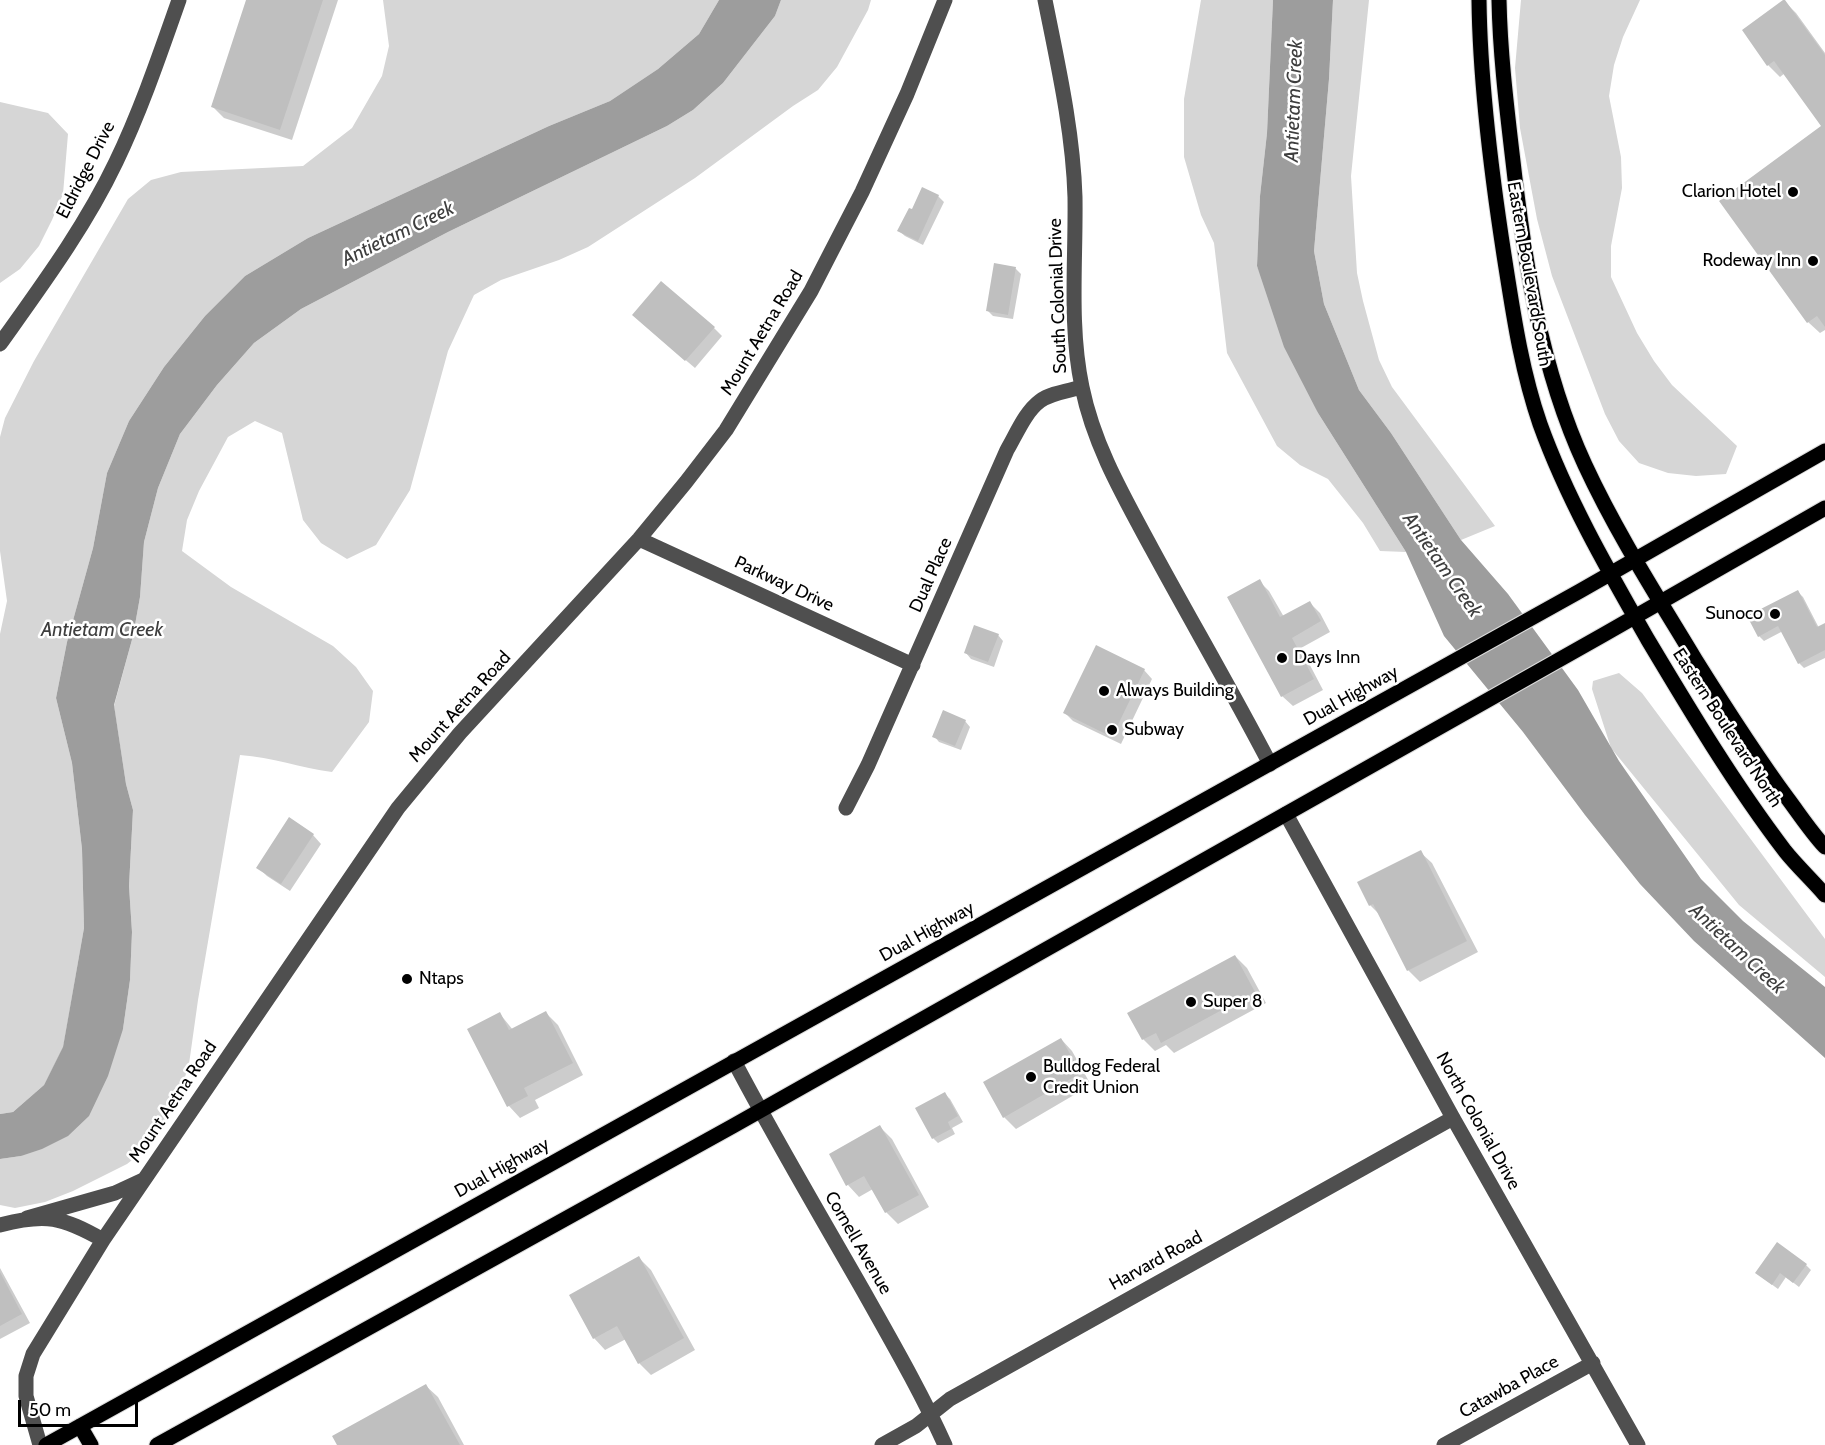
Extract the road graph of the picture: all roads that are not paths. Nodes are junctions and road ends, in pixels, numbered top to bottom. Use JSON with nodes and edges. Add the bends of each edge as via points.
{"nodes":[{"id":1,"x":179,"y":0,"type":"edge"},
{"id":2,"x":945,"y":0,"type":"edge"},
{"id":3,"x":1045,"y":0,"type":"edge"},
{"id":4,"x":1479,"y":0,"type":"edge"},
{"id":5,"x":1499,"y":0,"type":"edge"},
{"id":6,"x":1509,"y":127,"type":"junction"},
{"id":7,"x":1488,"y":131,"type":"junction"},
{"id":8,"x":0,"y":344,"type":"edge"},
{"id":9,"x":1082,"y":387,"type":"junction"},
{"id":10,"x":1825,"y":451,"type":"edge"},
{"id":11,"x":1825,"y":508,"type":"edge"},
{"id":12,"x":639,"y":539,"type":"junction"},
{"id":13,"x":1636,"y":558,"type":"junction"},
{"id":14,"x":1611,"y":573,"type":"junction"},
{"id":15,"x":1660,"y":602,"type":"junction"},
{"id":16,"x":1635,"y":617,"type":"junction"},
{"id":17,"x":913,"y":665,"type":"junction"},
{"id":18,"x":1270,"y":764,"type":"junction"},
{"id":19,"x":846,"y":808,"type":"dead end"},
{"id":20,"x":1286,"y":814,"type":"junction"},
{"id":21,"x":1825,"y":847,"type":"edge"},
{"id":22,"x":1825,"y":895,"type":"edge"},
{"id":23,"x":734,"y":1061,"type":"junction"},
{"id":24,"x":760,"y":1110,"type":"junction"},
{"id":25,"x":1453,"y":1118,"type":"junction"},
{"id":26,"x":143,"y":1180,"type":"junction"},
{"id":27,"x":27,"y":1218,"type":"junction"},
{"id":28,"x":0,"y":1226,"type":"edge"},
{"id":29,"x":103,"y":1240,"type":"junction"},
{"id":30,"x":1593,"y":1363,"type":"junction"},
{"id":31,"x":931,"y":1413,"type":"junction"},
{"id":32,"x":80,"y":1426,"type":"junction"},
{"id":33,"x":40,"y":1445,"type":"edge"},
{"id":34,"x":46,"y":1445,"type":"edge"},
{"id":35,"x":91,"y":1445,"type":"edge"},
{"id":36,"x":157,"y":1445,"type":"edge"},
{"id":37,"x":882,"y":1445,"type":"edge"},
{"id":38,"x":945,"y":1445,"type":"edge"},
{"id":39,"x":1444,"y":1445,"type":"edge"},
{"id":40,"x":1638,"y":1445,"type":"edge"}],
"edges":[{"from":1,"to":8,"type":"street","name":"Eldridge Drive","via":[[116,163],[68,248]]},
{"from":2,"to":12,"type":"street","name":"Mount Aetna Road","via":[[903,104],[811,291],[726,430]]},
{"from":3,"to":9,"type":"street","name":"South Colonial Drive","via":[[1071,149],[1075,322]]},
{"from":4,"to":7,"type":"main road","name":"Eastern Boulevard South"},
{"from":5,"to":6,"type":"main road","name":"Eastern Boulevard South"},
{"from":6,"to":7,"type":"main road"},
{"from":6,"to":13,"type":"main road","name":"Eastern Boulevard South","via":[[1530,281],[1564,414],[1607,509]]},
{"from":7,"to":14,"type":"main road","name":"Eastern Boulevard South","via":[[1496,208],[1520,351],[1558,469]]},
{"from":9,"to":17,"type":"street","name":"Dual Place","via":[[1039,402],[1026,418],[1007,450]]},
{"from":9,"to":18,"type":"street","name":"South Colonial Drive","via":[[1106,463]]},
{"from":10,"to":13,"type":"main road","name":"Dual Highway"},
{"from":11,"to":15,"type":"main road"},
{"from":12,"to":17,"type":"street","name":"Parkway Drive"},
{"from":12,"to":26,"type":"street","name":"Mount Aetna Road","via":[[460,732],[398,808]]},
{"from":13,"to":14,"type":"main road","name":"Dual Highway"},
{"from":13,"to":15,"type":"main road","name":"Eastern Boulevard North"},
{"from":14,"to":16,"type":"main road","name":"Eastern Boulevard North"},
{"from":14,"to":18,"type":"main road","name":"Dual Highway"},
{"from":15,"to":16,"type":"main road"},
{"from":15,"to":21,"type":"main road","name":"Eastern Boulevard North","via":[[1755,755]]},
{"from":16,"to":20,"type":"main road"},
{"from":16,"to":22,"type":"main road","name":"Eastern Boulevard North","via":[[1726,768],[1787,853]]},
{"from":17,"to":19,"type":"street","name":"Dual Place"},
{"from":18,"to":23,"type":"main road","name":"Dual Highway"},
{"from":20,"to":24,"type":"main road"},
{"from":20,"to":25,"type":"street","name":"North Colonial Drive"},
{"from":23,"to":24,"type":"street","name":"Cornell Avenue"},
{"from":23,"to":32,"type":"main road","name":"Dual Highway"},
{"from":24,"to":31,"type":"street","name":"Cornell Avenue"},
{"from":24,"to":36,"type":"main road"},
{"from":25,"to":30,"type":"street","name":"North Colonial Drive"},
{"from":25,"to":31,"type":"street","name":"Harvard Road"},
{"from":26,"to":27,"type":"street"},
{"from":26,"to":29,"type":"street","name":"Mount Aetna Road"},
{"from":27,"to":28,"type":"street"},
{"from":27,"to":29,"type":"street","via":[[68,1222]]},
{"from":29,"to":33,"type":"street","name":"Mount Aetna Road","via":[[33,1353],[26,1376],[26,1396]]},
{"from":30,"to":39,"type":"street","name":"Catawba Place"},
{"from":30,"to":40,"type":"street","name":"North Colonial Drive"},
{"from":31,"to":37,"type":"street","name":"Harvard Road"},
{"from":31,"to":38,"type":"street","name":"Cornell Avenue"},
{"from":32,"to":34,"type":"main road","name":"Dual Highway"},
{"from":32,"to":35,"type":"main road"}]}
